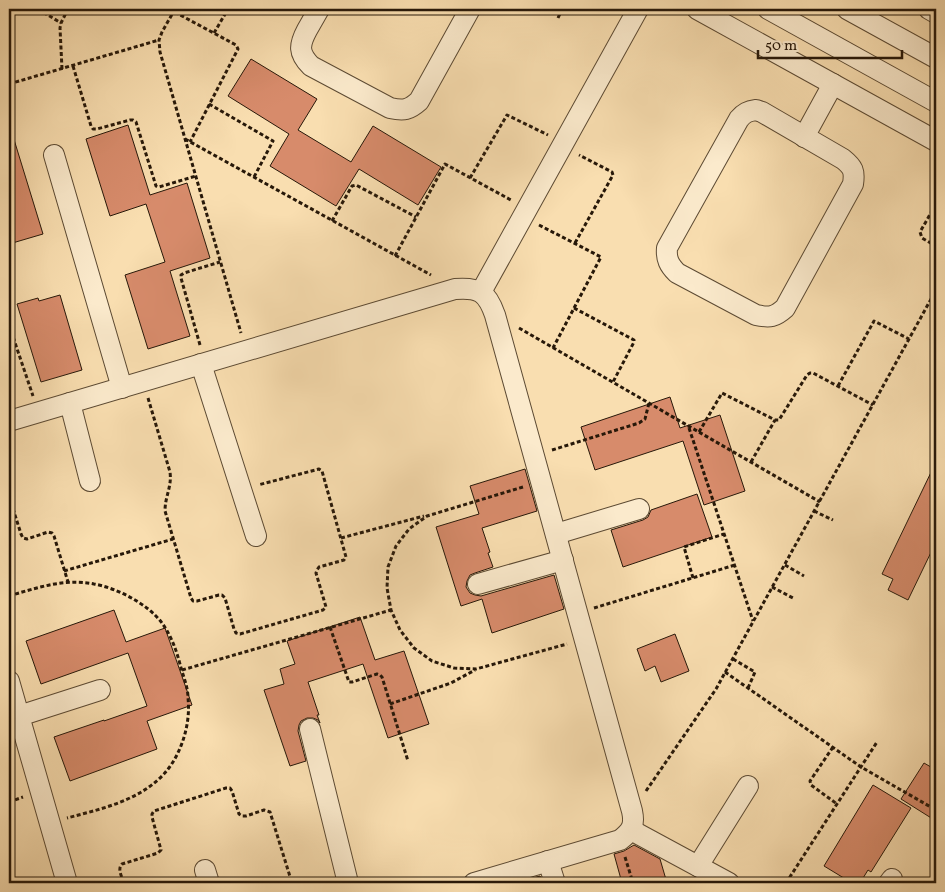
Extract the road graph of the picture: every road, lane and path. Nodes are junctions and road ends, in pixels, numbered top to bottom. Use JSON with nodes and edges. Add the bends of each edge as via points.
{"nodes":[{"id":1,"x":38,"y":9,"type":"edge"},
{"id":2,"x":68,"y":9,"type":"edge"},
{"id":3,"x":170,"y":9,"type":"edge"},
{"id":4,"x":228,"y":9,"type":"edge"},
{"id":5,"x":319,"y":9,"type":"edge"},
{"id":6,"x":470,"y":9,"type":"edge"},
{"id":7,"x":562,"y":9,"type":"edge"},
{"id":8,"x":638,"y":9,"type":"edge"},
{"id":9,"x":697,"y":9,"type":"edge"},
{"id":10,"x":768,"y":9,"type":"edge"},
{"id":11,"x":847,"y":9,"type":"edge"},
{"id":12,"x":929,"y":9,"type":"edge"},
{"id":13,"x":175,"y":10,"type":"edge"},
{"id":14,"x":936,"y":13,"type":"edge"},
{"id":15,"x":558,"y":18,"type":"dead end"},
{"id":16,"x":61,"y":23,"type":"junction"},
{"id":17,"x":214,"y":33,"type":"junction"},
{"id":18,"x":160,"y":40,"type":"junction"},
{"id":19,"x":936,"y":58,"type":"edge"},
{"id":20,"x":74,"y":66,"type":"junction"},
{"id":21,"x":62,"y":69,"type":"junction"},
{"id":22,"x":9,"y":84,"type":"edge"},
{"id":23,"x":833,"y":84,"type":"junction"},
{"id":24,"x":936,"y":102,"type":"edge"},
{"id":25,"x":209,"y":104,"type":"junction"},
{"id":26,"x":804,"y":137,"type":"junction"},
{"id":27,"x":185,"y":139,"type":"junction"},
{"id":28,"x":936,"y":141,"type":"edge"},
{"id":29,"x":190,"y":142,"type":"junction"},
{"id":30,"x":563,"y":145,"type":"junction"},
{"id":31,"x":54,"y":155,"type":"dead end"},
{"id":32,"x":196,"y":176,"type":"junction"},
{"id":33,"x":254,"y":177,"type":"junction"},
{"id":34,"x":470,"y":178,"type":"junction"},
{"id":35,"x":936,"y":204,"type":"edge"},
{"id":36,"x":525,"y":213,"type":"junction"},
{"id":37,"x":416,"y":217,"type":"junction"},
{"id":38,"x":332,"y":221,"type":"junction"},
{"id":39,"x":575,"y":243,"type":"junction"},
{"id":40,"x":936,"y":246,"type":"edge"},
{"id":41,"x":395,"y":256,"type":"junction"},
{"id":42,"x":220,"y":262,"type":"junction"},
{"id":43,"x":455,"y":289,"type":"junction"},
{"id":44,"x":936,"y":290,"type":"edge"},
{"id":45,"x":481,"y":292,"type":"junction"},
{"id":46,"x":574,"y":308,"type":"junction"},
{"id":47,"x":495,"y":314,"type":"junction"},
{"id":48,"x":9,"y":325,"type":"edge"},
{"id":49,"x":909,"y":339,"type":"junction"},
{"id":50,"x":553,"y":348,"type":"junction"},
{"id":51,"x":246,"y":351,"type":"junction"},
{"id":52,"x":204,"y":364,"type":"junction"},
{"id":53,"x":613,"y":382,"type":"junction"},
{"id":54,"x":838,"y":386,"type":"junction"},
{"id":55,"x":122,"y":388,"type":"junction"},
{"id":56,"x":649,"y":403,"type":"junction"},
{"id":57,"x":70,"y":404,"type":"junction"},
{"id":58,"x":873,"y":405,"type":"junction"},
{"id":59,"x":38,"y":413,"type":"junction"},
{"id":60,"x":775,"y":420,"type":"junction"},
{"id":61,"x":9,"y":421,"type":"edge"},
{"id":62,"x":689,"y":426,"type":"junction"},
{"id":63,"x":699,"y":432,"type":"junction"},
{"id":64,"x":534,"y":456,"type":"junction"},
{"id":65,"x":751,"y":462,"type":"junction"},
{"id":66,"x":90,"y":481,"type":"dead end"},
{"id":67,"x":9,"y":496,"type":"edge"},
{"id":68,"x":820,"y":502,"type":"junction"},
{"id":69,"x":639,"y":509,"type":"dead end"},
{"id":70,"x":814,"y":511,"type":"junction"},
{"id":71,"x":427,"y":516,"type":"dead end"},
{"id":72,"x":834,"y":520,"type":"dead end"},
{"id":73,"x":556,"y":534,"type":"junction"},
{"id":74,"x":724,"y":534,"type":"junction"},
{"id":75,"x":256,"y":536,"type":"dead end"},
{"id":76,"x":341,"y":538,"type":"dead end"},
{"id":77,"x":173,"y":540,"type":"dead end"},
{"id":78,"x":563,"y":560,"type":"junction"},
{"id":79,"x":785,"y":565,"type":"junction"},
{"id":80,"x":735,"y":566,"type":"junction"},
{"id":81,"x":64,"y":571,"type":"junction"},
{"id":82,"x":804,"y":576,"type":"dead end"},
{"id":83,"x":693,"y":578,"type":"junction"},
{"id":84,"x":68,"y":582,"type":"junction"},
{"id":85,"x":478,"y":584,"type":"dead end"},
{"id":86,"x":772,"y":587,"type":"junction"},
{"id":87,"x":9,"y":596,"type":"edge"},
{"id":88,"x":793,"y":598,"type":"dead end"},
{"id":89,"x":391,"y":610,"type":"dead end"},
{"id":90,"x":578,"y":613,"type":"junction"},
{"id":91,"x":753,"y":622,"type":"junction"},
{"id":92,"x":330,"y":627,"type":"junction"},
{"id":93,"x":733,"y":659,"type":"junction"},
{"id":94,"x":476,"y":669,"type":"dead end"},
{"id":95,"x":182,"y":670,"type":"junction"},
{"id":96,"x":725,"y":672,"type":"junction"},
{"id":97,"x":9,"y":681,"type":"edge"},
{"id":98,"x":748,"y":688,"type":"junction"},
{"id":99,"x":100,"y":690,"type":"dead end"},
{"id":100,"x":390,"y":704,"type":"junction"},
{"id":101,"x":19,"y":716,"type":"junction"},
{"id":102,"x":310,"y":729,"type":"dead end"},
{"id":103,"x":877,"y":742,"type":"dead end"},
{"id":104,"x":833,"y":747,"type":"junction"},
{"id":105,"x":408,"y":761,"type":"dead end"},
{"id":106,"x":862,"y":767,"type":"junction"},
{"id":107,"x":748,"y":786,"type":"dead end"},
{"id":108,"x":837,"y":804,"type":"junction"},
{"id":109,"x":936,"y":810,"type":"edge"},
{"id":110,"x":49,"y":824,"type":"junction"},
{"id":111,"x":628,"y":827,"type":"junction"},
{"id":112,"x":548,"y":861,"type":"junction"},
{"id":113,"x":698,"y":866,"type":"junction"},
{"id":114,"x":66,"y":883,"type":"edge"},
{"id":115,"x":124,"y":883,"type":"edge"},
{"id":116,"x":292,"y":883,"type":"edge"},
{"id":117,"x":348,"y":883,"type":"edge"},
{"id":118,"x":474,"y":883,"type":"edge"},
{"id":119,"x":555,"y":883,"type":"edge"},
{"id":120,"x":633,"y":883,"type":"edge"},
{"id":121,"x":729,"y":883,"type":"edge"},
{"id":122,"x":786,"y":883,"type":"edge"}],
"edges":[{"from":1,"to":16,"type":"path"},
{"from":2,"to":16,"type":"path"},
{"from":3,"to":13,"type":"path"},
{"from":4,"to":17,"type":"path"},
{"from":5,"to":6,"type":"street","via":[[302,40],[300,50],[304,59],[311,66],[390,108],[401,110],[411,108],[419,101]]},
{"from":7,"to":15,"type":"path"},
{"from":8,"to":30,"type":"street"},
{"from":9,"to":23,"type":"street"},
{"from":10,"to":24,"type":"street"},
{"from":11,"to":19,"type":"street"},
{"from":12,"to":14,"type":"street"},
{"from":13,"to":17,"type":"path"},
{"from":13,"to":18,"type":"path"},
{"from":16,"to":21,"type":"path"},
{"from":17,"to":25,"type":"path","via":[[238,49]]},
{"from":18,"to":20,"type":"path"},
{"from":18,"to":27,"type":"path","via":[[160,52]]},
{"from":20,"to":21,"type":"path"},
{"from":20,"to":32,"type":"path","via":[[93,129],[130,120],[136,122],[156,186]]},
{"from":21,"to":22,"type":"path"},
{"from":23,"to":26,"type":"street"},
{"from":23,"to":28,"type":"street"},
{"from":25,"to":29,"type":"path"},
{"from":25,"to":33,"type":"path","via":[[273,141]]},
{"from":26,"to":26,"type":"street","via":[[762,112],[756,110],[743,114],[667,248],[666,257],[676,273],[756,316],[767,318],[785,308],[854,184],[851,166]]},
{"from":27,"to":29,"type":"path"},
{"from":27,"to":32,"type":"path"},
{"from":29,"to":33,"type":"path"},
{"from":30,"to":34,"type":"path","via":[[507,115]]},
{"from":30,"to":36,"type":"street"},
{"from":30,"to":39,"type":"path","via":[[613,173]]},
{"from":31,"to":55,"type":"street"},
{"from":32,"to":42,"type":"path"},
{"from":33,"to":38,"type":"path"},
{"from":34,"to":36,"type":"path"},
{"from":34,"to":37,"type":"path","via":[[444,164]]},
{"from":35,"to":40,"type":"path","via":[[920,232],[922,238]]},
{"from":36,"to":39,"type":"path"},
{"from":36,"to":45,"type":"street"},
{"from":37,"to":38,"type":"path","via":[[354,185]]},
{"from":37,"to":41,"type":"path"},
{"from":38,"to":41,"type":"path"},
{"from":39,"to":46,"type":"path","via":[[601,259]]},
{"from":41,"to":43,"type":"path"},
{"from":42,"to":51,"type":"path"},
{"from":42,"to":52,"type":"path","via":[[181,274]]},
{"from":43,"to":45,"type":"street","via":[[470,288]]},
{"from":43,"to":51,"type":"street"},
{"from":44,"to":49,"type":"path"},
{"from":45,"to":47,"type":"street","via":[[491,302]]},
{"from":46,"to":50,"type":"path"},
{"from":46,"to":53,"type":"path","via":[[634,340]]},
{"from":47,"to":50,"type":"path"},
{"from":47,"to":64,"type":"street"},
{"from":48,"to":59,"type":"path"},
{"from":49,"to":54,"type":"path","via":[[874,321]]},
{"from":49,"to":58,"type":"path"},
{"from":50,"to":53,"type":"path"},
{"from":51,"to":52,"type":"street"},
{"from":52,"to":55,"type":"street"},
{"from":52,"to":75,"type":"street"},
{"from":53,"to":56,"type":"path"},
{"from":54,"to":58,"type":"path"},
{"from":54,"to":60,"type":"path","via":[[810,373],[779,420]]},
{"from":55,"to":57,"type":"street"},
{"from":56,"to":62,"type":"path"},
{"from":56,"to":64,"type":"path","via":[[645,419],[640,423]]},
{"from":57,"to":59,"type":"street"},
{"from":57,"to":66,"type":"street"},
{"from":58,"to":68,"type":"path"},
{"from":59,"to":61,"type":"street"},
{"from":60,"to":63,"type":"path","via":[[722,393]]},
{"from":60,"to":65,"type":"path"},
{"from":62,"to":63,"type":"path"},
{"from":62,"to":74,"type":"path"},
{"from":63,"to":65,"type":"path"},
{"from":64,"to":73,"type":"street"},
{"from":65,"to":68,"type":"path"},
{"from":67,"to":81,"type":"path","via":[[23,538],[52,533]]},
{"from":68,"to":70,"type":"path"},
{"from":69,"to":73,"type":"street"},
{"from":70,"to":72,"type":"path"},
{"from":70,"to":79,"type":"path"},
{"from":71,"to":76,"type":"path"},
{"from":73,"to":78,"type":"street"},
{"from":74,"to":80,"type":"path"},
{"from":74,"to":83,"type":"path","via":[[684,547]]},
{"from":77,"to":81,"type":"path"},
{"from":78,"to":85,"type":"street"},
{"from":78,"to":90,"type":"street"},
{"from":79,"to":82,"type":"path"},
{"from":79,"to":86,"type":"path"},
{"from":80,"to":83,"type":"path"},
{"from":80,"to":91,"type":"path"},
{"from":81,"to":84,"type":"path"},
{"from":83,"to":90,"type":"path"},
{"from":84,"to":87,"type":"path"},
{"from":84,"to":95,"type":"path","via":[[94,583],[119,591],[142,604],[161,622],[174,645]]},
{"from":86,"to":88,"type":"path"},
{"from":86,"to":91,"type":"path"},
{"from":89,"to":92,"type":"path"},
{"from":90,"to":111,"type":"street"},
{"from":91,"to":93,"type":"path"},
{"from":92,"to":95,"type":"path"},
{"from":92,"to":100,"type":"path","via":[[349,682],[380,675]]},
{"from":93,"to":96,"type":"path"},
{"from":93,"to":98,"type":"path","via":[[755,672]]},
{"from":94,"to":100,"type":"path","via":[[451,683]]},
{"from":95,"to":110,"type":"path","via":[[188,697],[188,725],[179,752],[163,775],[142,792],[116,804]]},
{"from":96,"to":98,"type":"path"},
{"from":96,"to":111,"type":"path"},
{"from":97,"to":101,"type":"street"},
{"from":98,"to":104,"type":"path"},
{"from":99,"to":101,"type":"street"},
{"from":100,"to":105,"type":"path"},
{"from":101,"to":110,"type":"street"},
{"from":102,"to":117,"type":"street"},
{"from":103,"to":106,"type":"path"},
{"from":104,"to":106,"type":"path"},
{"from":104,"to":108,"type":"path","via":[[810,783]]},
{"from":106,"to":108,"type":"path"},
{"from":106,"to":109,"type":"path"},
{"from":107,"to":113,"type":"street"},
{"from":108,"to":122,"type":"path"},
{"from":110,"to":114,"type":"street"},
{"from":111,"to":112,"type":"street"},
{"from":111,"to":113,"type":"street"},
{"from":111,"to":120,"type":"path"},
{"from":112,"to":118,"type":"street"},
{"from":112,"to":119,"type":"street"},
{"from":113,"to":121,"type":"street"},
{"from":115,"to":116,"type":"path","via":[[120,870],[122,864],[161,850],[152,817],[154,812],[230,788],[242,816],[264,810],[270,812]]}]}
